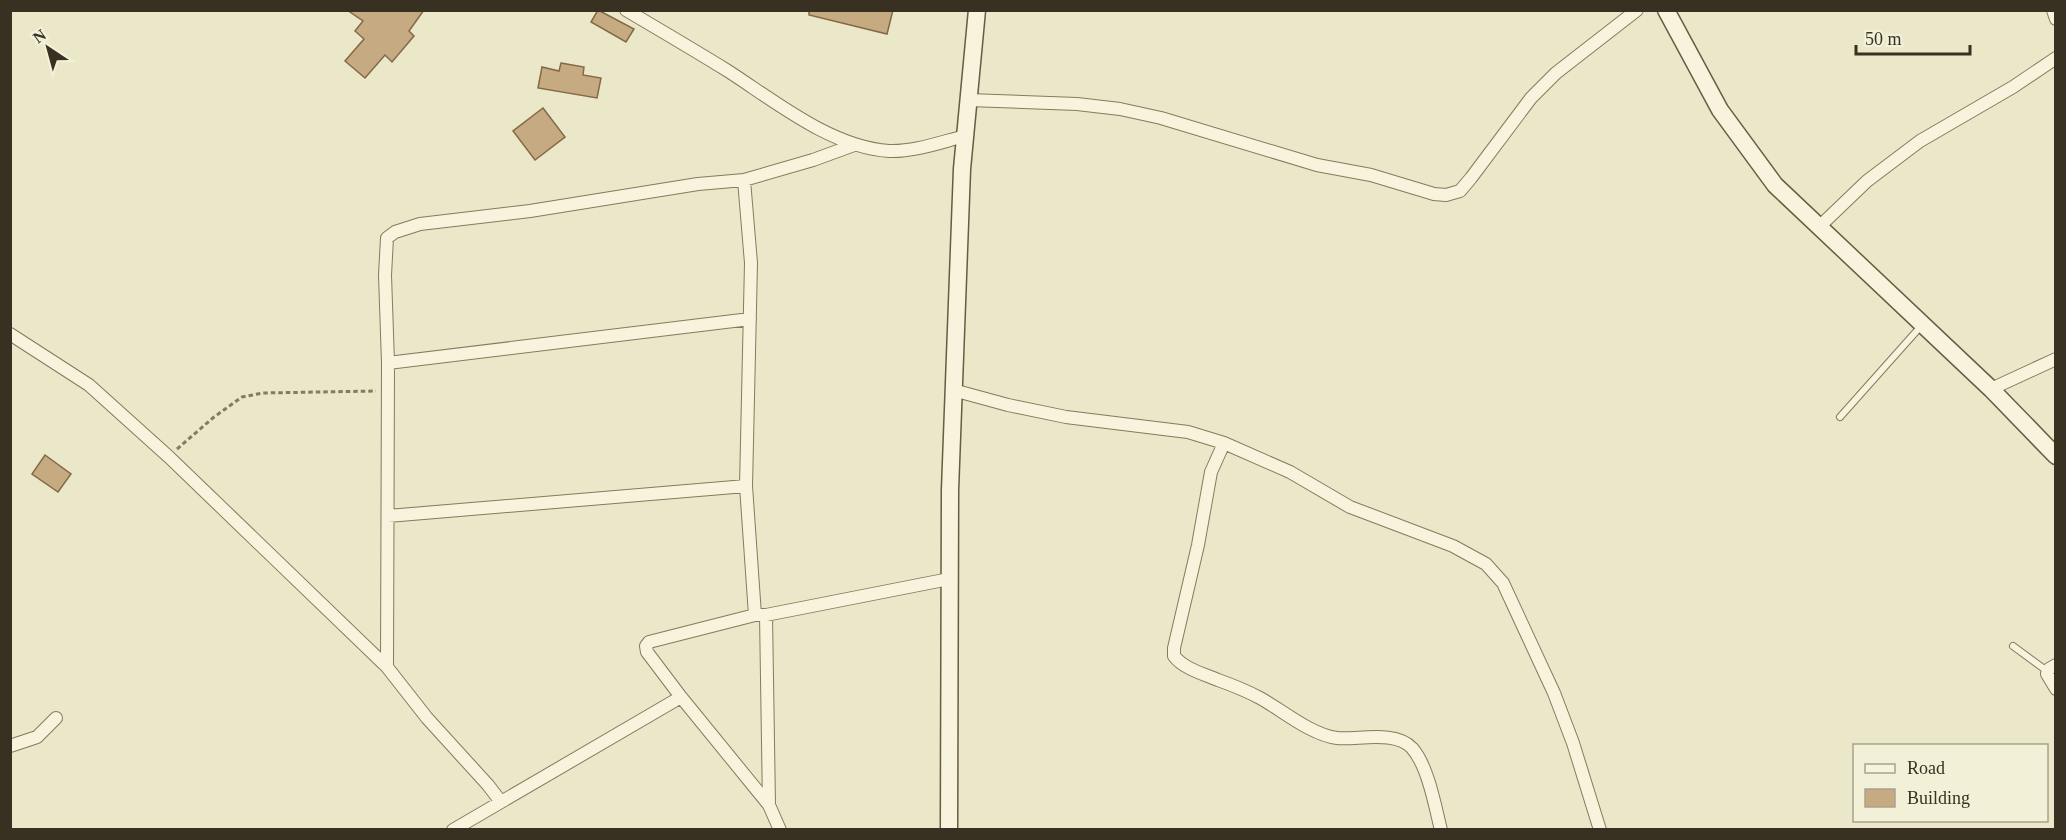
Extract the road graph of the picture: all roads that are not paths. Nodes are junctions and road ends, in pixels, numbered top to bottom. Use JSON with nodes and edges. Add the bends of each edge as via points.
{"nodes":[{"id":1,"x":626,"y":10,"type":"edge"},
{"id":2,"x":977,"y":10,"type":"edge"},
{"id":3,"x":1637,"y":10,"type":"edge"},
{"id":4,"x":1666,"y":10,"type":"edge"},
{"id":5,"x":2053,"y":10,"type":"edge"},
{"id":6,"x":2055,"y":19,"type":"edge"},
{"id":7,"x":2055,"y":58,"type":"edge"},
{"id":8,"x":968,"y":100,"type":"junction"},
{"id":9,"x":965,"y":136,"type":"junction"},
{"id":10,"x":854,"y":145,"type":"junction"},
{"id":11,"x":744,"y":180,"type":"junction"},
{"id":12,"x":1819,"y":227,"type":"junction"},
{"id":13,"x":750,"y":320,"type":"junction"},
{"id":14,"x":1922,"y":324,"type":"junction"},
{"id":15,"x":10,"y":334,"type":"edge"},
{"id":16,"x":2055,"y":359,"type":"edge"},
{"id":17,"x":388,"y":363,"type":"junction"},
{"id":18,"x":1991,"y":389,"type":"junction"},
{"id":19,"x":953,"y":390,"type":"junction"},
{"id":20,"x":1840,"y":417,"type":"dead end"},
{"id":21,"x":1224,"y":443,"type":"junction"},
{"id":22,"x":2055,"y":456,"type":"edge"},
{"id":23,"x":746,"y":486,"type":"junction"},
{"id":24,"x":388,"y":516,"type":"junction"},
{"id":25,"x":949,"y":579,"type":"junction"},
{"id":26,"x":761,"y":615,"type":"junction"},
{"id":27,"x":2013,"y":646,"type":"dead end"},
{"id":28,"x":387,"y":667,"type":"junction"},
{"id":29,"x":2051,"y":668,"type":"edge"},
{"id":30,"x":2055,"y":689,"type":"edge"},
{"id":31,"x":681,"y":697,"type":"junction"},
{"id":32,"x":56,"y":718,"type":"dead end"},
{"id":33,"x":10,"y":746,"type":"edge"},
{"id":34,"x":501,"y":802,"type":"junction"},
{"id":35,"x":769,"y":805,"type":"junction"},
{"id":36,"x":453,"y":830,"type":"edge"},
{"id":37,"x":780,"y":830,"type":"edge"},
{"id":38,"x":949,"y":830,"type":"edge"},
{"id":39,"x":1441,"y":830,"type":"edge"},
{"id":40,"x":1600,"y":830,"type":"edge"}],
"edges":[{"from":1,"to":10,"type":"street","via":[[819,129]]},
{"from":2,"to":8,"type":"main road"},
{"from":3,"to":8,"type":"street","via":[[1556,73],[1531,98],[1460,191],[1446,195],[1317,165],[1120,109]]},
{"from":4,"to":12,"type":"main road","via":[[1720,110],[1775,185]]},
{"from":5,"to":6,"type":"street"},
{"from":7,"to":12,"type":"street","via":[[1920,141],[1868,181]]},
{"from":8,"to":9,"type":"main road"},
{"from":9,"to":10,"type":"street","via":[[891,151]]},
{"from":9,"to":19,"type":"main road"},
{"from":10,"to":11,"type":"street"},
{"from":11,"to":13,"type":"street","via":[[752,262]]},
{"from":11,"to":17,"type":"street","via":[[420,224],[395,231],[387,238],[385,275]]},
{"from":12,"to":14,"type":"main road"},
{"from":13,"to":17,"type":"street"},
{"from":13,"to":23,"type":"street"},
{"from":14,"to":18,"type":"main road"},
{"from":14,"to":20,"type":"lane"},
{"from":15,"to":28,"type":"street","via":[[89,385]]},
{"from":16,"to":18,"type":"street"},
{"from":17,"to":24,"type":"street"},
{"from":18,"to":22,"type":"main road"},
{"from":19,"to":21,"type":"street","via":[[1066,417],[1188,432]]},
{"from":19,"to":25,"type":"main road"},
{"from":21,"to":39,"type":"street","via":[[1210,472],[1174,656],[1189,668],[1258,697],[1312,730],[1333,738],[1388,738],[1404,742],[1420,762]]},
{"from":21,"to":40,"type":"street","via":[[1290,472],[1350,507],[1453,546],[1486,564],[1503,583],[1554,693]]},
{"from":23,"to":24,"type":"street"},
{"from":23,"to":26,"type":"street"},
{"from":24,"to":28,"type":"street"},
{"from":25,"to":26,"type":"street"},
{"from":25,"to":38,"type":"main road"},
{"from":26,"to":31,"type":"street","via":[[649,642],[647,652]]},
{"from":26,"to":35,"type":"street"},
{"from":27,"to":29,"type":"lane"},
{"from":28,"to":34,"type":"street"},
{"from":29,"to":30,"type":"street","via":[[2047,674]]},
{"from":31,"to":34,"type":"street"},
{"from":31,"to":35,"type":"street"},
{"from":32,"to":33,"type":"street","via":[[37,737]]},
{"from":34,"to":36,"type":"street"},
{"from":35,"to":37,"type":"street"}]}
